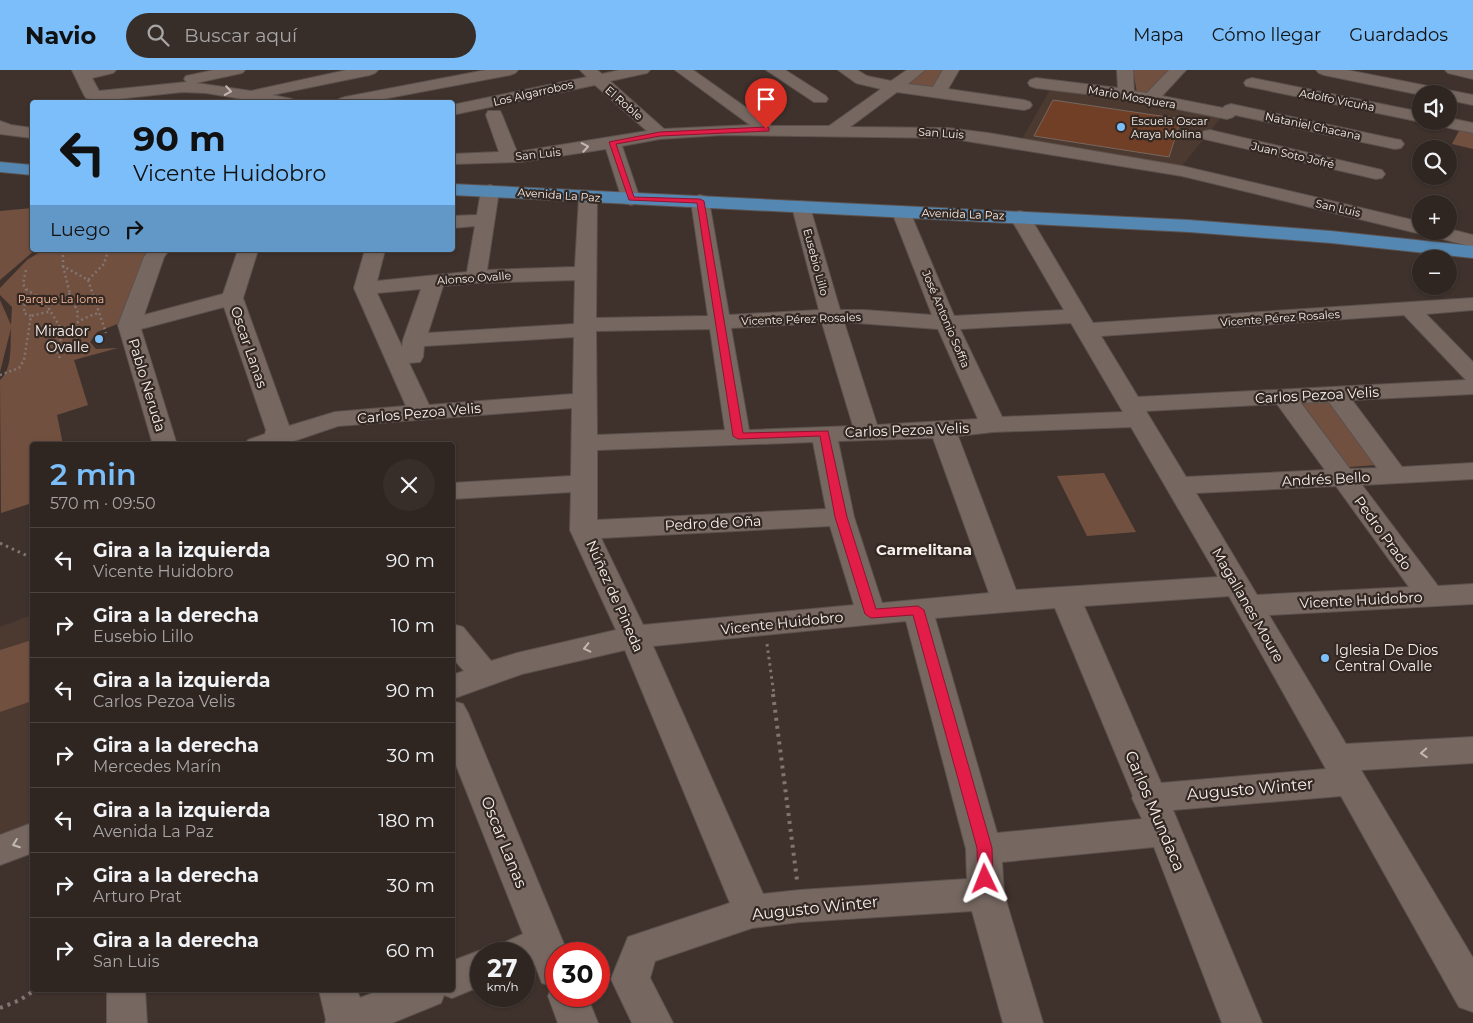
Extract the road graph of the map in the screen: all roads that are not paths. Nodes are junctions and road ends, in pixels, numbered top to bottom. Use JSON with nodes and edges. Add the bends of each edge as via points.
{"nodes":[{"id":1,"x":108,"y":70,"type":"edge"},
{"id":2,"x":237,"y":70,"type":"edge"},
{"id":3,"x":370,"y":70,"type":"edge"},
{"id":4,"x":510,"y":70,"type":"edge"},
{"id":5,"x":642,"y":70,"type":"edge"},
{"id":6,"x":683,"y":70,"type":"edge"},
{"id":7,"x":774,"y":70,"type":"edge"},
{"id":8,"x":846,"y":70,"type":"edge"},
{"id":9,"x":917,"y":70,"type":"edge"},
{"id":10,"x":952,"y":70,"type":"edge"},
{"id":11,"x":1125,"y":70,"type":"edge"},
{"id":12,"x":1178,"y":70,"type":"edge"},
{"id":13,"x":1324,"y":70,"type":"edge"},
{"id":14,"x":1454,"y":70,"type":"edge"},
{"id":15,"x":81,"y":72,"type":"edge"},
{"id":16,"x":348,"y":72,"type":"edge"},
{"id":17,"x":592,"y":74,"type":"edge"},
{"id":18,"x":1257,"y":74,"type":"edge"},
{"id":19,"x":1473,"y":74,"type":"edge"},
{"id":20,"x":1036,"y":76,"type":"edge"},
{"id":21,"x":1436,"y":77,"type":"dead end"},
{"id":22,"x":206,"y":82,"type":"junction"},
{"id":23,"x":1432,"y":85,"type":"edge"},
{"id":24,"x":895,"y":87,"type":"junction"},
{"id":25,"x":187,"y":88,"type":"junction"},
{"id":26,"x":938,"y":93,"type":"junction"},
{"id":27,"x":249,"y":94,"type":"junction"},
{"id":28,"x":1126,"y":94,"type":"junction"},
{"id":29,"x":1457,"y":97,"type":"edge"},
{"id":30,"x":1412,"y":98,"type":"edge"},
{"id":31,"x":104,"y":99,"type":"edge"},
{"id":32,"x":376,"y":99,"type":"edge"},
{"id":33,"x":820,"y":99,"type":"dead end"},
{"id":34,"x":1150,"y":99,"type":"junction"},
{"id":35,"x":167,"y":100,"type":"edge"},
{"id":36,"x":277,"y":100,"type":"edge"},
{"id":37,"x":1412,"y":100,"type":"edge"},
{"id":38,"x":1473,"y":100,"type":"edge"},
{"id":39,"x":1024,"y":105,"type":"junction"},
{"id":40,"x":455,"y":109,"type":"edge"},
{"id":41,"x":1229,"y":112,"type":"junction"},
{"id":42,"x":494,"y":115,"type":"dead end"},
{"id":43,"x":1412,"y":120,"type":"edge"},
{"id":44,"x":1457,"y":124,"type":"edge"},
{"id":45,"x":0,"y":126,"type":"edge"},
{"id":46,"x":1008,"y":128,"type":"junction"},
{"id":47,"x":1473,"y":128,"type":"edge"},
{"id":48,"x":766,"y":129,"type":"junction"},
{"id":49,"x":834,"y":130,"type":"junction"},
{"id":50,"x":30,"y":133,"type":"edge"},
{"id":51,"x":660,"y":134,"type":"junction"},
{"id":52,"x":1210,"y":135,"type":"junction"},
{"id":53,"x":612,"y":142,"type":"junction"},
{"id":54,"x":1395,"y":144,"type":"junction"},
{"id":55,"x":457,"y":156,"type":"edge"},
{"id":56,"x":510,"y":157,"type":"junction"},
{"id":57,"x":0,"y":168,"type":"edge"},
{"id":58,"x":30,"y":170,"type":"edge"},
{"id":59,"x":1182,"y":171,"type":"junction"},
{"id":60,"x":455,"y":188,"type":"edge"},
{"id":61,"x":490,"y":190,"type":"junction"},
{"id":62,"x":1365,"y":193,"type":"junction"},
{"id":63,"x":588,"y":197,"type":"junction"},
{"id":64,"x":631,"y":199,"type":"junction"},
{"id":65,"x":700,"y":201,"type":"junction"},
{"id":66,"x":802,"y":207,"type":"junction"},
{"id":67,"x":901,"y":212,"type":"junction"},
{"id":68,"x":1020,"y":217,"type":"junction"},
{"id":69,"x":485,"y":220,"type":"junction"},
{"id":70,"x":1391,"y":220,"type":"junction"},
{"id":71,"x":455,"y":222,"type":"edge"},
{"id":72,"x":1412,"y":226,"type":"edge"},
{"id":73,"x":1457,"y":237,"type":"edge"},
{"id":74,"x":1473,"y":241,"type":"edge"},
{"id":75,"x":1390,"y":242,"type":"junction"},
{"id":76,"x":158,"y":252,"type":"edge"},
{"id":77,"x":247,"y":252,"type":"edge"},
{"id":78,"x":374,"y":252,"type":"edge"},
{"id":79,"x":1473,"y":252,"type":"edge"},
{"id":80,"x":585,"y":273,"type":"junction"},
{"id":81,"x":476,"y":277,"type":"junction"},
{"id":82,"x":434,"y":281,"type":"junction"},
{"id":83,"x":364,"y":288,"type":"junction"},
{"id":84,"x":232,"y":298,"type":"junction"},
{"id":85,"x":1473,"y":304,"type":"edge"},
{"id":86,"x":1410,"y":309,"type":"junction"},
{"id":87,"x":831,"y":316,"type":"junction"},
{"id":88,"x":719,"y":322,"type":"junction"},
{"id":89,"x":946,"y":323,"type":"junction"},
{"id":90,"x":1082,"y":323,"type":"junction"},
{"id":91,"x":129,"y":325,"type":"junction"},
{"id":92,"x":584,"y":328,"type":"junction"},
{"id":93,"x":414,"y":340,"type":"junction"},
{"id":94,"x":1473,"y":375,"type":"edge"},
{"id":95,"x":409,"y":386,"type":"junction"},
{"id":96,"x":1473,"y":387,"type":"edge"},
{"id":97,"x":1335,"y":394,"type":"junction"},
{"id":98,"x":1283,"y":396,"type":"junction"},
{"id":99,"x":585,"y":400,"type":"junction"},
{"id":100,"x":420,"y":412,"type":"junction"},
{"id":101,"x":1135,"y":412,"type":"junction"},
{"id":102,"x":993,"y":425,"type":"junction"},
{"id":103,"x":943,"y":430,"type":"junction"},
{"id":104,"x":867,"y":432,"type":"junction"},
{"id":105,"x":824,"y":433,"type":"junction"},
{"id":106,"x":738,"y":436,"type":"junction"},
{"id":107,"x":164,"y":442,"type":"edge"},
{"id":108,"x":270,"y":442,"type":"edge"},
{"id":109,"x":272,"y":442,"type":"edge"},
{"id":110,"x":585,"y":444,"type":"junction"},
{"id":111,"x":1473,"y":471,"type":"edge"},
{"id":112,"x":1395,"y":476,"type":"junction"},
{"id":113,"x":1343,"y":478,"type":"junction"},
{"id":114,"x":585,"y":483,"type":"junction"},
{"id":115,"x":1179,"y":486,"type":"junction"},
{"id":116,"x":455,"y":491,"type":"edge"},
{"id":117,"x":841,"y":517,"type":"junction"},
{"id":118,"x":584,"y":530,"type":"junction"},
{"id":119,"x":1473,"y":594,"type":"edge"},
{"id":120,"x":1243,"y":596,"type":"junction"},
{"id":121,"x":1430,"y":596,"type":"junction"},
{"id":122,"x":1066,"y":599,"type":"junction"},
{"id":123,"x":1006,"y":601,"type":"junction"},
{"id":124,"x":918,"y":610,"type":"junction"},
{"id":125,"x":871,"y":614,"type":"junction"},
{"id":126,"x":634,"y":638,"type":"junction"},
{"id":127,"x":455,"y":639,"type":"edge"},
{"id":128,"x":485,"y":676,"type":"junction"},
{"id":129,"x":455,"y":686,"type":"edge"},
{"id":130,"x":455,"y":721,"type":"edge"},
{"id":131,"x":1473,"y":750,"type":"edge"},
{"id":132,"x":1344,"y":769,"type":"junction"},
{"id":133,"x":1149,"y":798,"type":"junction"},
{"id":134,"x":1165,"y":831,"type":"junction"},
{"id":135,"x":30,"y":839,"type":"edge"},
{"id":136,"x":984,"y":848,"type":"junction"},
{"id":137,"x":0,"y":850,"type":"edge"},
{"id":138,"x":986,"y":894,"type":"junction"},
{"id":139,"x":752,"y":912,"type":"junction"},
{"id":140,"x":540,"y":955,"type":"edge"},
{"id":141,"x":470,"y":973,"type":"edge"},
{"id":142,"x":455,"y":979,"type":"edge"},
{"id":143,"x":126,"y":992,"type":"edge"},
{"id":144,"x":338,"y":992,"type":"edge"},
{"id":145,"x":422,"y":992,"type":"edge"},
{"id":146,"x":1473,"y":994,"type":"edge"},
{"id":147,"x":571,"y":1007,"type":"edge"},
{"id":148,"x":127,"y":1023,"type":"edge"},
{"id":149,"x":346,"y":1023,"type":"edge"},
{"id":150,"x":578,"y":1023,"type":"edge"},
{"id":151,"x":653,"y":1023,"type":"edge"},
{"id":152,"x":1023,"y":1023,"type":"edge"},
{"id":153,"x":1242,"y":1023,"type":"edge"}],
"edges":[{"from":1,"to":15,"type":"street"},
{"from":2,"to":22,"type":"street"},
{"from":3,"to":16,"type":"street"},
{"from":4,"to":32,"type":"street"},
{"from":5,"to":17,"type":"street","name":"Los Algarrobos"},
{"from":6,"to":48,"type":"street"},
{"from":7,"to":33,"type":"street"},
{"from":8,"to":24,"type":"street","via":[[862,80]]},
{"from":9,"to":24,"type":"street"},
{"from":10,"to":26,"type":"street"},
{"from":11,"to":28,"type":"street"},
{"from":12,"to":34,"type":"street"},
{"from":13,"to":30,"type":"street"},
{"from":14,"to":19,"type":"street"},
{"from":15,"to":31,"type":"street","via":[[92,95]]},
{"from":16,"to":27,"type":"street"},
{"from":16,"to":32,"type":"street"},
{"from":17,"to":40,"type":"street","name":"Los Algarrobos"},
{"from":17,"to":51,"type":"street","name":"El Roble"},
{"from":18,"to":37,"type":"street","name":"Adolfo Vicuña"},
{"from":18,"to":41,"type":"street"},
{"from":20,"to":28,"type":"street","name":"Mario Mosquera"},
{"from":20,"to":39,"type":"street"},
{"from":21,"to":23,"type":"street"},
{"from":22,"to":25,"type":"street"},
{"from":22,"to":27,"type":"street","one_way":true},
{"from":22,"to":31,"type":"street"},
{"from":24,"to":26,"type":"street"},
{"from":24,"to":49,"type":"street"},
{"from":25,"to":31,"type":"street"},
{"from":25,"to":35,"type":"street"},
{"from":26,"to":39,"type":"street"},
{"from":27,"to":36,"type":"street"},
{"from":28,"to":34,"type":"street","name":"Mario Mosquera"},
{"from":29,"to":38,"type":"street"},
{"from":34,"to":41,"type":"street","name":"Mario Mosquera"},
{"from":39,"to":46,"type":"street"},
{"from":41,"to":52,"type":"street"},
{"from":41,"to":54,"type":"street","name":"Nataniel Chacana"},
{"from":42,"to":56,"type":"street"},
{"from":43,"to":54,"type":"street"},
{"from":44,"to":47,"type":"street"},
{"from":45,"to":50,"type":"street","via":[[6,130]]},
{"from":46,"to":49,"type":"street","name":"San Luis","via":[[934,132]]},
{"from":46,"to":59,"type":"street","name":"San Luis"},
{"from":48,"to":49,"type":"street","name":"San Luis"},
{"from":48,"to":51,"type":"street","name":"San Luis"},
{"from":51,"to":53,"type":"street","name":"San Luis"},
{"from":52,"to":59,"type":"street"},
{"from":52,"to":62,"type":"street","name":"Juan Soto Jofré"},
{"from":56,"to":53,"type":"street","name":"San Luis","one_way":true},
{"from":53,"to":64,"type":"street"},
{"from":54,"to":62,"type":"street"},
{"from":55,"to":56,"type":"street","name":"San Luis"},
{"from":57,"to":58,"type":"main road"},
{"from":59,"to":62,"type":"street","name":"San Luis"},
{"from":60,"to":61,"type":"main road","name":"Avenida La Paz"},
{"from":61,"to":63,"type":"main road","name":"Avenida La Paz"},
{"from":61,"to":69,"type":"street"},
{"from":62,"to":70,"type":"street","name":"San Luis"},
{"from":63,"to":64,"type":"main road","name":"Avenida La Paz"},
{"from":63,"to":80,"type":"street","name":"Núñez de Pineda"},
{"from":64,"to":65,"type":"main road","name":"Avenida La Paz"},
{"from":65,"to":66,"type":"main road","name":"Avenida La Paz"},
{"from":65,"to":88,"type":"street"},
{"from":66,"to":67,"type":"main road","name":"Avenida La Paz"},
{"from":66,"to":87,"type":"street","name":"Eusebio Lillo"},
{"from":67,"to":68,"type":"main road","name":"Avenida La Paz"},
{"from":67,"to":89,"type":"street","name":"José Antonio Soffia"},
{"from":68,"to":75,"type":"main road","name":"Avenida La Paz","via":[[1227,227]]},
{"from":68,"to":90,"type":"street","name":"Magallanes Moure"},
{"from":69,"to":71,"type":"street"},
{"from":69,"to":81,"type":"street"},
{"from":70,"to":72,"type":"street","name":"San Luis"},
{"from":70,"to":75,"type":"main road","via":[[1396,232]]},
{"from":73,"to":74,"type":"street"},
{"from":75,"to":79,"type":"main road","name":"Avenida La Paz"},
{"from":76,"to":91,"type":"street","name":"Pablo Neruda"},
{"from":77,"to":84,"type":"street","name":"Oscar Lanas"},
{"from":78,"to":83,"type":"street"},
{"from":80,"to":81,"type":"street","name":"Alonso Ovalle"},
{"from":80,"to":92,"type":"street","name":"Núñez de Pineda"},
{"from":81,"to":82,"type":"street","name":"Alonso Ovalle"},
{"from":82,"to":83,"type":"street","name":"Alonso Ovalle"},
{"from":82,"to":93,"type":"street"},
{"from":83,"to":95,"type":"street"},
{"from":84,"to":91,"type":"street","name":"Pablo Neruda"},
{"from":84,"to":108,"type":"street","name":"Oscar Lanas","via":[[278,430]]},
{"from":85,"to":86,"type":"street","name":"Vicente Pérez Rosales"},
{"from":86,"to":90,"type":"street","name":"Vicente Pérez Rosales"},
{"from":86,"to":94,"type":"street"},
{"from":87,"to":88,"type":"street","name":"Vicente Pérez Rosales"},
{"from":87,"to":89,"type":"street","name":"Vicente Pérez Rosales"},
{"from":87,"to":104,"type":"street","name":"Eusebio Lillo"},
{"from":88,"to":92,"type":"street","name":"Vicente Pérez Rosales"},
{"from":88,"to":106,"type":"street"},
{"from":89,"to":90,"type":"street","name":"Vicente Pérez Rosales"},
{"from":89,"to":102,"type":"street","name":"José Antonio Soffia"},
{"from":90,"to":101,"type":"street","name":"Magallanes Moure"},
{"from":91,"to":107,"type":"street","name":"Pablo Neruda"},
{"from":92,"to":93,"type":"street","name":"Vicente Pérez Rosales"},
{"from":92,"to":99,"type":"street","name":"Núñez de Pineda"},
{"from":93,"to":95,"type":"street"},
{"from":95,"to":100,"type":"street"},
{"from":96,"to":97,"type":"street","name":"Carlos Pezoa Velis"},
{"from":97,"to":98,"type":"street","name":"Carlos Pezoa Velis"},
{"from":97,"to":112,"type":"street"},
{"from":98,"to":101,"type":"street","name":"Carlos Pezoa Velis"},
{"from":98,"to":113,"type":"street","name":"Pedro Prado"},
{"from":99,"to":100,"type":"street","name":"Carlos Pezoa Velis"},
{"from":99,"to":110,"type":"street","name":"Núñez de Pineda"},
{"from":100,"to":109,"type":"street","name":"Carlos Pezoa Velis","via":[[336,420]]},
{"from":101,"to":102,"type":"street","name":"Carlos Pezoa Velis"},
{"from":101,"to":115,"type":"street","name":"Magallanes Moure"},
{"from":102,"to":103,"type":"street","name":"Carlos Pezoa Velis"},
{"from":103,"to":104,"type":"street","name":"Carlos Pezoa Velis"},
{"from":103,"to":123,"type":"street"},
{"from":104,"to":105,"type":"street","name":"Carlos Pezoa Velis"},
{"from":105,"to":106,"type":"street","name":"Carlos Pezoa Velis"},
{"from":105,"to":117,"type":"street"},
{"from":106,"to":110,"type":"street","name":"Carlos Pezoa Velis"},
{"from":110,"to":114,"type":"street","name":"Núñez de Pineda"},
{"from":111,"to":112,"type":"street","name":"Andrés Bello"},
{"from":112,"to":113,"type":"street","name":"Andrés Bello"},
{"from":113,"to":115,"type":"street","name":"Andrés Bello"},
{"from":113,"to":121,"type":"street","name":"Pedro Prado"},
{"from":114,"to":116,"type":"street"},
{"from":114,"to":118,"type":"street","name":"Núñez de Pineda"},
{"from":115,"to":120,"type":"street","name":"Magallanes Moure"},
{"from":117,"to":118,"type":"street","name":"Pedro de Oña"},
{"from":117,"to":125,"type":"street"},
{"from":118,"to":126,"type":"street","name":"Núñez de Pineda"},
{"from":119,"to":121,"type":"street","name":"Vicente Huidobro"},
{"from":120,"to":121,"type":"street","name":"Vicente Huidobro"},
{"from":120,"to":122,"type":"street","name":"Vicente Huidobro"},
{"from":120,"to":132,"type":"street","name":"Magallanes Moure"},
{"from":122,"to":123,"type":"street","name":"Vicente Huidobro"},
{"from":122,"to":133,"type":"street","name":"Carlos Mundaca"},
{"from":123,"to":124,"type":"street","name":"Vicente Huidobro"},
{"from":124,"to":125,"type":"street","name":"Vicente Huidobro"},
{"from":124,"to":136,"type":"street"},
{"from":125,"to":126,"type":"street","name":"Vicente Huidobro"},
{"from":126,"to":128,"type":"street","name":"Vicente Huidobro","one_way":true,"via":[[517,664]]},
{"from":126,"to":139,"type":"street","name":"Núñez de Pineda"},
{"from":127,"to":128,"type":"street"},
{"from":128,"to":129,"type":"street","name":"Vicente Huidobro"},
{"from":130,"to":140,"type":"street","name":"Oscar Lanas"},
{"from":131,"to":132,"type":"street","name":"Augusto Winter","one_way":true},
{"from":132,"to":133,"type":"street","name":"Augusto Winter"},
{"from":132,"to":146,"type":"street","name":"Magallanes Moure"},
{"from":133,"to":134,"type":"street","name":"Carlos Mundaca"},
{"from":134,"to":136,"type":"street"},
{"from":134,"to":153,"type":"street","name":"Carlos Mundaca"},
{"from":135,"to":137,"type":"street","one_way":true},
{"from":136,"to":138,"type":"street"},
{"from":138,"to":139,"type":"street","name":"Augusto Winter"},
{"from":138,"to":152,"type":"street"},
{"from":139,"to":151,"type":"street","name":"Augusto Winter","via":[[641,949],[630,979]]},
{"from":141,"to":142,"type":"street"},
{"from":143,"to":148,"type":"street"},
{"from":144,"to":149,"type":"street"},
{"from":145,"to":149,"type":"street"},
{"from":147,"to":150,"type":"street"}]}
